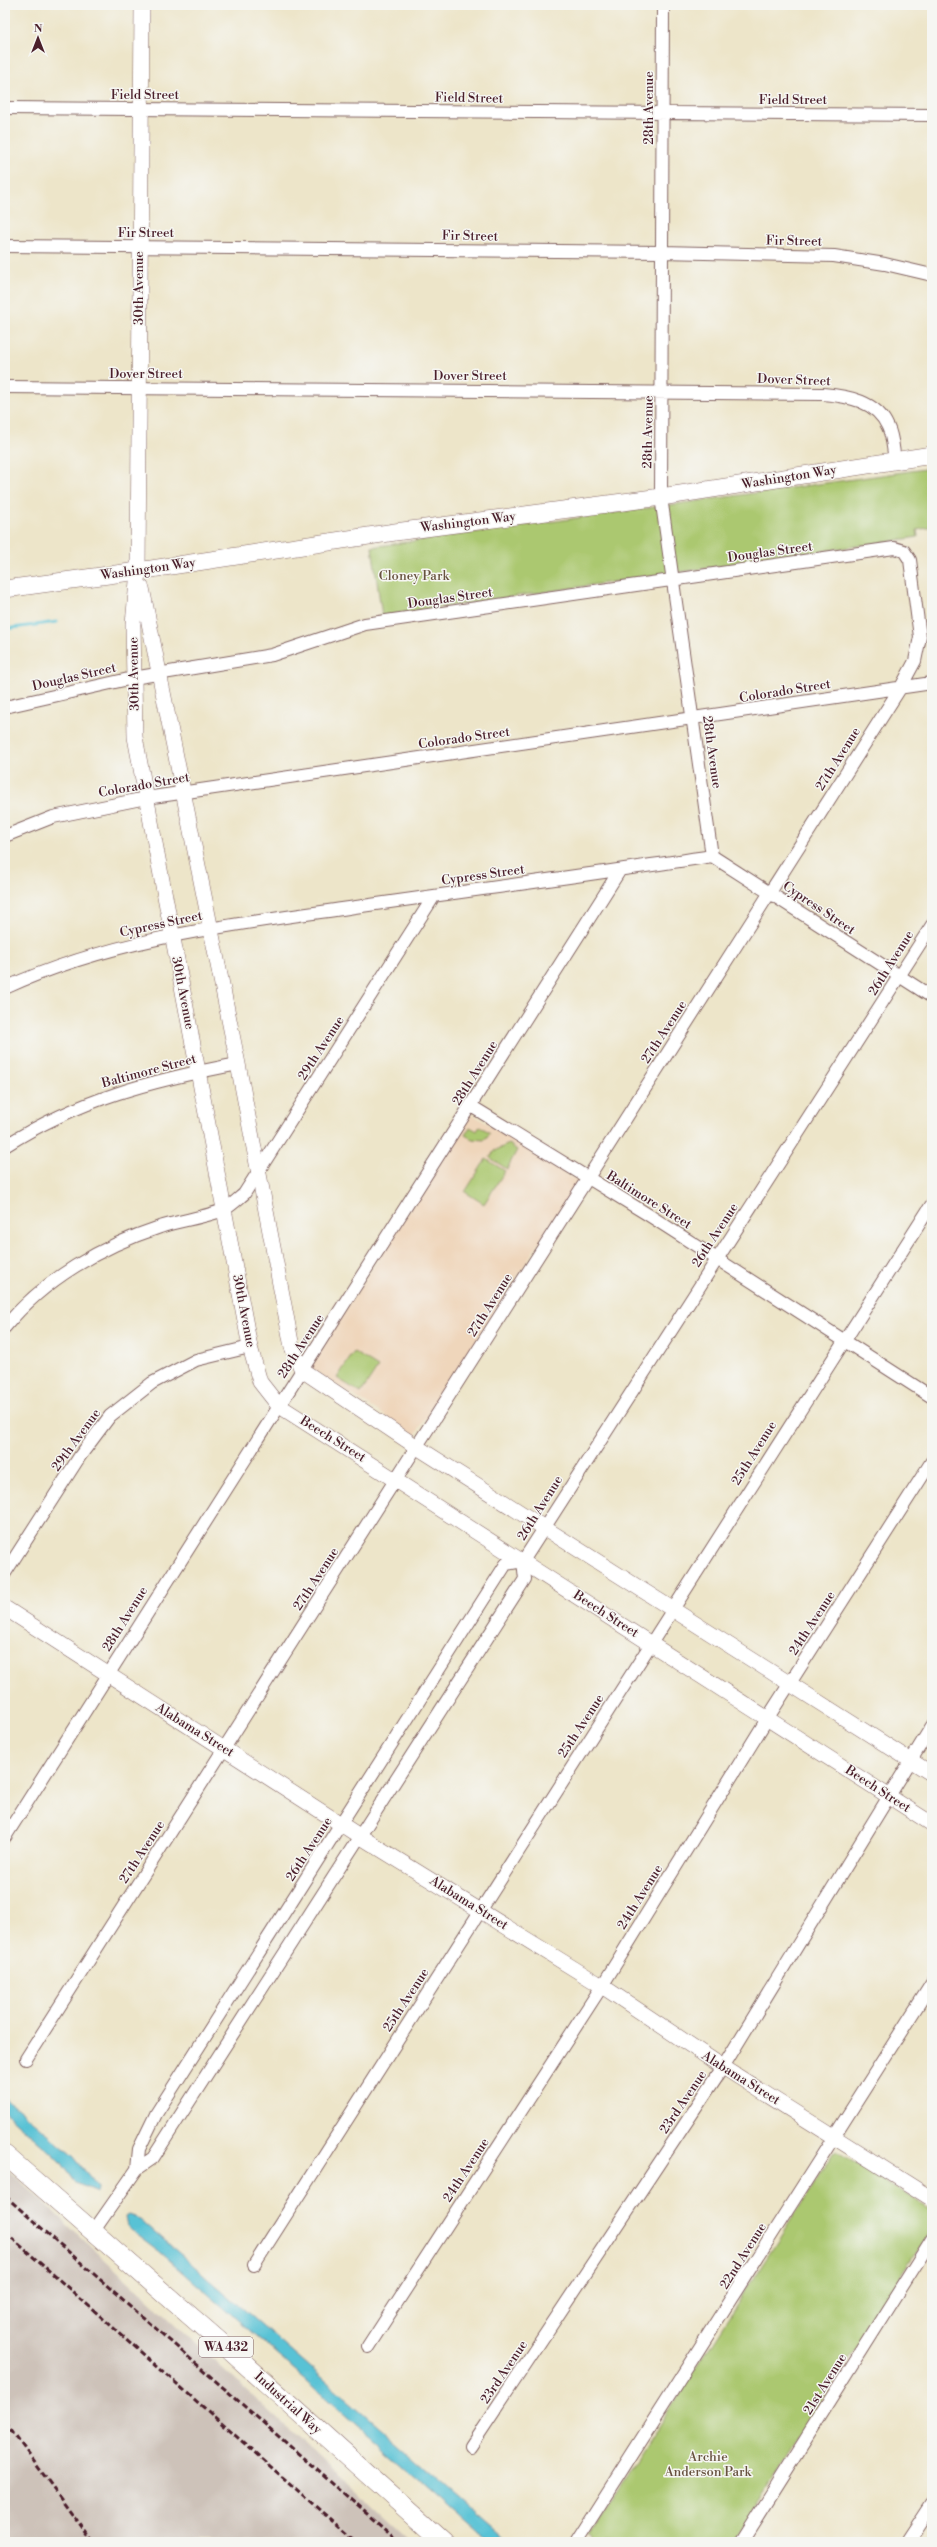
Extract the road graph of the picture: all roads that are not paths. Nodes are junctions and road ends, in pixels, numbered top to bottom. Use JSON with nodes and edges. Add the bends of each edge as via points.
{"nodes":[{"id":1,"x":142,"y":5,"type":"edge"},
{"id":2,"x":663,"y":5,"type":"edge"},
{"id":3,"x":5,"y":108,"type":"edge"},
{"id":4,"x":141,"y":109,"type":"junction"},
{"id":5,"x":663,"y":114,"type":"junction"},
{"id":6,"x":932,"y":115,"type":"edge"},
{"id":7,"x":5,"y":246,"type":"edge"},
{"id":8,"x":140,"y":247,"type":"junction"},
{"id":9,"x":662,"y":252,"type":"junction"},
{"id":10,"x":932,"y":275,"type":"edge"},
{"id":11,"x":5,"y":387,"type":"edge"},
{"id":12,"x":140,"y":388,"type":"junction"},
{"id":13,"x":663,"y":391,"type":"junction"},
{"id":14,"x":932,"y":455,"type":"edge"},
{"id":15,"x":895,"y":460,"type":"junction"},
{"id":16,"x":661,"y":496,"type":"junction"},
{"id":17,"x":904,"y":551,"type":"joint"},
{"id":18,"x":138,"y":571,"type":"junction"},
{"id":19,"x":672,"y":580,"type":"junction"},
{"id":20,"x":5,"y":589,"type":"edge"},
{"id":21,"x":158,"y":674,"type":"junction"},
{"id":22,"x":133,"y":678,"type":"junction"},
{"id":23,"x":932,"y":683,"type":"edge"},
{"id":24,"x":901,"y":687,"type":"junction"},
{"id":25,"x":5,"y":707,"type":"edge"},
{"id":26,"x":693,"y":719,"type":"junction"},
{"id":27,"x":184,"y":792,"type":"junction"},
{"id":28,"x":146,"y":798,"type":"junction"},
{"id":29,"x":5,"y":836,"type":"edge"},
{"id":30,"x":712,"y":856,"type":"junction"},
{"id":31,"x":620,"y":870,"type":"junction"},
{"id":32,"x":770,"y":892,"type":"junction"},
{"id":33,"x":434,"y":896,"type":"junction"},
{"id":34,"x":932,"y":925,"type":"edge"},
{"id":35,"x":211,"y":928,"type":"junction"},
{"id":36,"x":171,"y":935,"type":"junction"},
{"id":37,"x":900,"y":977,"type":"junction"},
{"id":38,"x":5,"y":988,"type":"edge"},
{"id":39,"x":932,"y":997,"type":"edge"},
{"id":40,"x":238,"y":1064,"type":"junction"},
{"id":41,"x":199,"y":1071,"type":"junction"},
{"id":42,"x":471,"y":1106,"type":"junction"},
{"id":43,"x":5,"y":1146,"type":"edge"},
{"id":44,"x":259,"y":1171,"type":"junction"},
{"id":45,"x":588,"y":1178,"type":"junction"},
{"id":46,"x":932,"y":1204,"type":"edge"},
{"id":47,"x":224,"y":1209,"type":"junction"},
{"id":48,"x":716,"y":1259,"type":"junction"},
{"id":49,"x":5,"y":1327,"type":"edge"},
{"id":50,"x":843,"y":1340,"type":"junction"},
{"id":51,"x":250,"y":1347,"type":"junction"},
{"id":52,"x":302,"y":1370,"type":"junction"},
{"id":53,"x":932,"y":1397,"type":"edge"},
{"id":54,"x":278,"y":1405,"type":"junction"},
{"id":55,"x":417,"y":1447,"type":"junction"},
{"id":56,"x":932,"y":1461,"type":"edge"},
{"id":57,"x":396,"y":1480,"type":"junction"},
{"id":58,"x":544,"y":1528,"type":"junction"},
{"id":59,"x":523,"y":1561,"type":"junction"},
{"id":60,"x":5,"y":1573,"type":"edge"},
{"id":61,"x":5,"y":1608,"type":"edge"},
{"id":62,"x":672,"y":1609,"type":"junction"},
{"id":63,"x":651,"y":1643,"type":"junction"},
{"id":64,"x":106,"y":1674,"type":"junction"},
{"id":65,"x":790,"y":1684,"type":"junction"},
{"id":66,"x":767,"y":1719,"type":"junction"},
{"id":67,"x":932,"y":1726,"type":"edge"},
{"id":68,"x":224,"y":1748,"type":"junction"},
{"id":69,"x":910,"y":1760,"type":"junction"},
{"id":70,"x":932,"y":1774,"type":"edge"},
{"id":71,"x":888,"y":1796,"type":"junction"},
{"id":72,"x":342,"y":1824,"type":"junction"},
{"id":73,"x":932,"y":1824,"type":"edge"},
{"id":74,"x":5,"y":1836,"type":"edge"},
{"id":75,"x":361,"y":1836,"type":"junction"},
{"id":76,"x":480,"y":1910,"type":"junction"},
{"id":77,"x":932,"y":1983,"type":"edge"},
{"id":78,"x":602,"y":1986,"type":"junction"},
{"id":79,"x":26,"y":2059,"type":"dead end"},
{"id":80,"x":723,"y":2067,"type":"junction"},
{"id":81,"x":836,"y":2137,"type":"junction"},
{"id":82,"x":5,"y":2154,"type":"edge"},
{"id":83,"x":137,"y":2169,"type":"junction"},
{"id":84,"x":932,"y":2199,"type":"edge"},
{"id":85,"x":93,"y":2232,"type":"junction"},
{"id":86,"x":932,"y":2240,"type":"edge"},
{"id":87,"x":254,"y":2265,"type":"dead end"},
{"id":88,"x":368,"y":2347,"type":"dead end"},
{"id":89,"x":471,"y":2446,"type":"dead end"},
{"id":90,"x":932,"y":2504,"type":"edge"},
{"id":91,"x":443,"y":2542,"type":"edge"},
{"id":92,"x":576,"y":2542,"type":"edge"},
{"id":93,"x":741,"y":2542,"type":"edge"},
{"id":94,"x":907,"y":2542,"type":"edge"}],
"edges":[{"from":1,"to":4,"type":"street","name":"30th Avenue"},
{"from":2,"to":5,"type":"street","name":"28th Avenue"},
{"from":3,"to":4,"type":"street","name":"Field Street"},
{"from":4,"to":5,"type":"street","name":"Field Street"},
{"from":4,"to":8,"type":"street","name":"30th Avenue"},
{"from":5,"to":6,"type":"street","name":"Field Street"},
{"from":5,"to":9,"type":"street","name":"28th Avenue"},
{"from":7,"to":8,"type":"street","name":"Fir Street"},
{"from":8,"to":9,"type":"street","name":"Fir Street"},
{"from":8,"to":12,"type":"street","name":"30th Avenue"},
{"from":9,"to":10,"type":"street","name":"Fir Street","via":[[834,256]]},
{"from":9,"to":13,"type":"street","name":"28th Avenue"},
{"from":11,"to":12,"type":"street","name":"Dover Street"},
{"from":12,"to":13,"type":"street","name":"Dover Street"},
{"from":12,"to":18,"type":"street","name":"30th Avenue"},
{"from":13,"to":15,"type":"street","name":"Dover Street","via":[[824,394],[857,399],[883,418],[889,428]]},
{"from":13,"to":16,"type":"street","name":"28th Avenue"},
{"from":14,"to":15,"type":"main road","name":"Washington Way"},
{"from":15,"to":16,"type":"main road","name":"Washington Way"},
{"from":16,"to":18,"type":"main road","name":"Washington Way","via":[[395,532]]},
{"from":16,"to":19,"type":"street","name":"28th Avenue"},
{"from":17,"to":19,"type":"street","name":"Douglas Street","via":[[894,548]]},
{"from":17,"to":24,"type":"street","name":"27th Avenue","via":[[910,560],[920,637],[915,661]]},
{"from":18,"to":20,"type":"main road","name":"Washington Way"},
{"from":18,"to":21,"type":"street","name":"30th Avenue"},
{"from":18,"to":22,"type":"street","name":"30th Avenue","via":[[133,624]]},
{"from":19,"to":21,"type":"street","name":"Douglas Street","via":[[365,624],[272,655]]},
{"from":19,"to":26,"type":"street","name":"28th Avenue"},
{"from":21,"to":22,"type":"street","name":"Douglas Street"},
{"from":21,"to":27,"type":"street","name":"30th Avenue"},
{"from":22,"to":25,"type":"street","name":"Douglas Street"},
{"from":22,"to":28,"type":"street","name":"30th Avenue","via":[[135,737]]},
{"from":23,"to":24,"type":"street","name":"Colorado Street"},
{"from":24,"to":26,"type":"street","name":"Colorado Street"},
{"from":24,"to":32,"type":"street","name":"27th Avenue"},
{"from":26,"to":27,"type":"street","name":"Colorado Street"},
{"from":26,"to":30,"type":"street","name":"28th Avenue"},
{"from":27,"to":28,"type":"street","name":"Colorado Street"},
{"from":27,"to":35,"type":"street","name":"30th Avenue"},
{"from":28,"to":29,"type":"street","name":"Colorado Street","via":[[53,817]]},
{"from":28,"to":36,"type":"street","name":"30th Avenue"},
{"from":30,"to":31,"type":"street","name":"Cypress Street"},
{"from":30,"to":32,"type":"street","name":"Cypress Street"},
{"from":31,"to":33,"type":"street","name":"Cypress Street"},
{"from":31,"to":42,"type":"street","name":"28th Avenue"},
{"from":32,"to":37,"type":"street","name":"Cypress Street"},
{"from":32,"to":45,"type":"street","name":"27th Avenue"},
{"from":33,"to":35,"type":"street","name":"Cypress Street"},
{"from":33,"to":44,"type":"street","name":"29th Avenue"},
{"from":34,"to":37,"type":"street","name":"26th Avenue"},
{"from":35,"to":36,"type":"street","name":"Cypress Street"},
{"from":35,"to":40,"type":"street","name":"30th Avenue"},
{"from":36,"to":38,"type":"street","name":"Cypress Street","via":[[101,952],[32,975]]},
{"from":36,"to":41,"type":"street","name":"30th Avenue"},
{"from":37,"to":39,"type":"street","name":"Cypress Street"},
{"from":37,"to":48,"type":"street","name":"26th Avenue"},
{"from":40,"to":41,"type":"street","name":"Baltimore Street"},
{"from":40,"to":44,"type":"street","name":"30th Avenue"},
{"from":41,"to":43,"type":"street","name":"Baltimore Street","via":[[149,1082],[96,1099],[38,1124]]},
{"from":41,"to":47,"type":"street","name":"30th Avenue"},
{"from":42,"to":45,"type":"street","name":"Baltimore Street"},
{"from":42,"to":52,"type":"street","name":"28th Avenue"},
{"from":44,"to":47,"type":"street","name":"29th Avenue","via":[[244,1194]]},
{"from":44,"to":52,"type":"street","name":"30th Avenue","via":[[292,1347]]},
{"from":45,"to":48,"type":"street","name":"Baltimore Street"},
{"from":45,"to":55,"type":"street","name":"27th Avenue"},
{"from":46,"to":50,"type":"street","name":"25th Avenue"},
{"from":47,"to":49,"type":"street","via":[[179,1220],[132,1236],[88,1258],[46,1286]]},
{"from":47,"to":51,"type":"street","name":"30th Avenue"},
{"from":48,"to":50,"type":"street","name":"Baltimore Street"},
{"from":48,"to":58,"type":"street","name":"26th Avenue"},
{"from":50,"to":53,"type":"street","name":"Baltimore Street"},
{"from":50,"to":62,"type":"street","name":"25th Avenue"},
{"from":51,"to":54,"type":"street","name":"30th Avenue","via":[[260,1382]]},
{"from":51,"to":60,"type":"street","name":"29th Avenue","via":[[196,1360],[152,1383],[110,1416],[80,1456]]},
{"from":52,"to":54,"type":"street","name":"28th Avenue"},
{"from":52,"to":55,"type":"street"},
{"from":54,"to":57,"type":"street","name":"Beech Street"},
{"from":54,"to":64,"type":"street","name":"28th Avenue"},
{"from":55,"to":57,"type":"street","name":"27th Avenue"},
{"from":55,"to":58,"type":"street"},
{"from":56,"to":65,"type":"street","name":"24th Avenue"},
{"from":57,"to":59,"type":"street","name":"Beech Street"},
{"from":57,"to":68,"type":"street","name":"27th Avenue"},
{"from":58,"to":59,"type":"street","name":"26th Avenue"},
{"from":58,"to":62,"type":"street"},
{"from":59,"to":63,"type":"street","name":"Beech Street"},
{"from":59,"to":72,"type":"street","name":"26th Avenue","via":[[506,1564]]},
{"from":59,"to":75,"type":"street","name":"26th Avenue","via":[[525,1579]]},
{"from":61,"to":64,"type":"street","name":"Alabama Street"},
{"from":62,"to":63,"type":"street","name":"25th Avenue"},
{"from":62,"to":65,"type":"street"},
{"from":63,"to":66,"type":"street","name":"Beech Street"},
{"from":63,"to":76,"type":"street","name":"25th Avenue"},
{"from":64,"to":68,"type":"street","name":"Alabama Street"},
{"from":64,"to":74,"type":"street","name":"28th Avenue"},
{"from":65,"to":66,"type":"street","name":"24th Avenue"},
{"from":65,"to":69,"type":"street"},
{"from":66,"to":71,"type":"street","name":"Beech Street"},
{"from":66,"to":78,"type":"street","name":"24th Avenue"},
{"from":67,"to":69,"type":"street","name":"23rd Avenue"},
{"from":68,"to":72,"type":"street","name":"Alabama Street"},
{"from":68,"to":79,"type":"street","name":"27th Avenue"},
{"from":69,"to":70,"type":"street"},
{"from":69,"to":71,"type":"street","name":"23rd Avenue"},
{"from":71,"to":73,"type":"street","name":"Beech Street"},
{"from":71,"to":80,"type":"street","name":"23rd Avenue"},
{"from":72,"to":75,"type":"street","name":"Alabama Street"},
{"from":72,"to":83,"type":"street","name":"26th Avenue","via":[[156,2114],[139,2149]]},
{"from":75,"to":76,"type":"street","name":"Alabama Street"},
{"from":75,"to":83,"type":"street","name":"26th Avenue","via":[[153,2158]]},
{"from":76,"to":78,"type":"street","name":"Alabama Street"},
{"from":76,"to":87,"type":"street","name":"25th Avenue"},
{"from":77,"to":81,"type":"street","name":"22nd Avenue"},
{"from":78,"to":80,"type":"street","name":"Alabama Street"},
{"from":78,"to":88,"type":"street","name":"24th Avenue"},
{"from":80,"to":81,"type":"street","name":"Alabama Street"},
{"from":80,"to":89,"type":"street","name":"23rd Avenue"},
{"from":81,"to":84,"type":"street","name":"Alabama Street"},
{"from":81,"to":92,"type":"street","name":"22nd Avenue"},
{"from":82,"to":85,"type":"main road","name":"Industrial Way","number":"WA 432"},
{"from":83,"to":85,"type":"street","name":"26th Avenue"},
{"from":85,"to":91,"type":"main road","name":"Industrial Way","number":"WA 432","via":[[226,2347]]},
{"from":86,"to":93,"type":"street","name":"21st Avenue"},
{"from":90,"to":94,"type":"street"}]}
